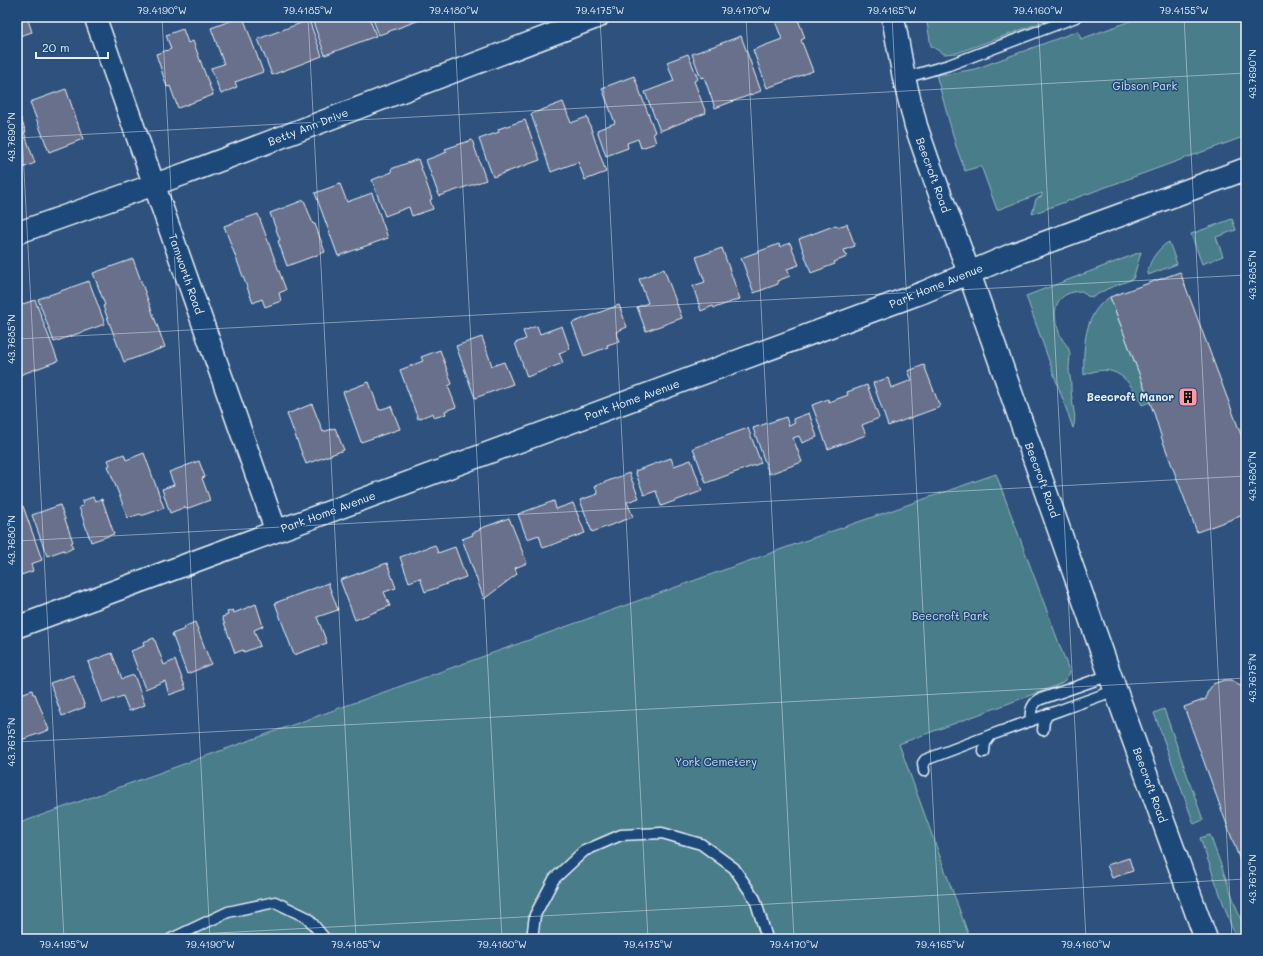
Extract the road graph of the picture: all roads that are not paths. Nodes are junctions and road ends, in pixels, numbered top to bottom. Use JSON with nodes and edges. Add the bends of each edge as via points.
{"nodes":[{"id":1,"x":96,"y":17,"type":"edge"},
{"id":2,"x":598,"y":17,"type":"edge"},
{"id":3,"x":893,"y":17,"type":"edge"},
{"id":4,"x":1076,"y":17,"type":"edge"},
{"id":5,"x":904,"y":78,"type":"junction"},
{"id":6,"x":1246,"y":169,"type":"edge"},
{"id":7,"x":155,"y":183,"type":"junction"},
{"id":8,"x":17,"y":233,"type":"edge"},
{"id":9,"x":969,"y":273,"type":"junction"},
{"id":10,"x":276,"y":531,"type":"junction"},
{"id":11,"x":17,"y":627,"type":"edge"},
{"id":12,"x":1113,"y":682,"type":"junction"},
{"id":13,"x":1048,"y":714,"type":"junction"},
{"id":14,"x":1031,"y":721,"type":"junction"},
{"id":15,"x":1043,"y":730,"type":"dead end"},
{"id":16,"x":991,"y":735,"type":"junction"},
{"id":17,"x":984,"y":752,"type":"dead end"},
{"id":18,"x":924,"y":772,"type":"dead end"},
{"id":19,"x":171,"y":939,"type":"edge"},
{"id":20,"x":324,"y":939,"type":"edge"},
{"id":21,"x":532,"y":939,"type":"edge"},
{"id":22,"x":766,"y":939,"type":"edge"},
{"id":23,"x":1206,"y":939,"type":"edge"}],
"edges":[{"from":1,"to":7,"type":"street","name":"Tamworth Road"},
{"from":2,"to":7,"type":"street","name":"Betty Ann Drive"},
{"from":3,"to":5,"type":"street","name":"Beecroft Road"},
{"from":4,"to":5,"type":"lane","via":[[949,65]]},
{"from":5,"to":9,"type":"street","name":"Beecroft Road","via":[[916,126]]},
{"from":6,"to":9,"type":"street","name":"Park Home Avenue"},
{"from":7,"to":8,"type":"street","name":"Betty Ann Drive"},
{"from":7,"to":10,"type":"street","name":"Tamworth Road"},
{"from":9,"to":10,"type":"street","name":"Park Home Avenue","via":[[924,292]]},
{"from":9,"to":12,"type":"street","name":"Beecroft Road"},
{"from":10,"to":11,"type":"street","name":"Park Home Avenue"},
{"from":12,"to":13,"type":"lane"},
{"from":12,"to":14,"type":"lane","via":[[1038,700],[1032,709]]},
{"from":12,"to":23,"type":"street","name":"Beecroft Road"},
{"from":13,"to":14,"type":"lane"},
{"from":13,"to":15,"type":"lane"},
{"from":14,"to":16,"type":"lane"},
{"from":16,"to":17,"type":"lane","via":[[985,743]]},
{"from":16,"to":18,"type":"lane","via":[[925,760]]},
{"from":19,"to":20,"type":"lane","via":[[228,912],[275,902],[308,918]]},
{"from":21,"to":22,"type":"lane","via":[[535,915],[554,879],[584,851],[621,835],[662,833],[700,844],[734,868],[755,899]]}]}
